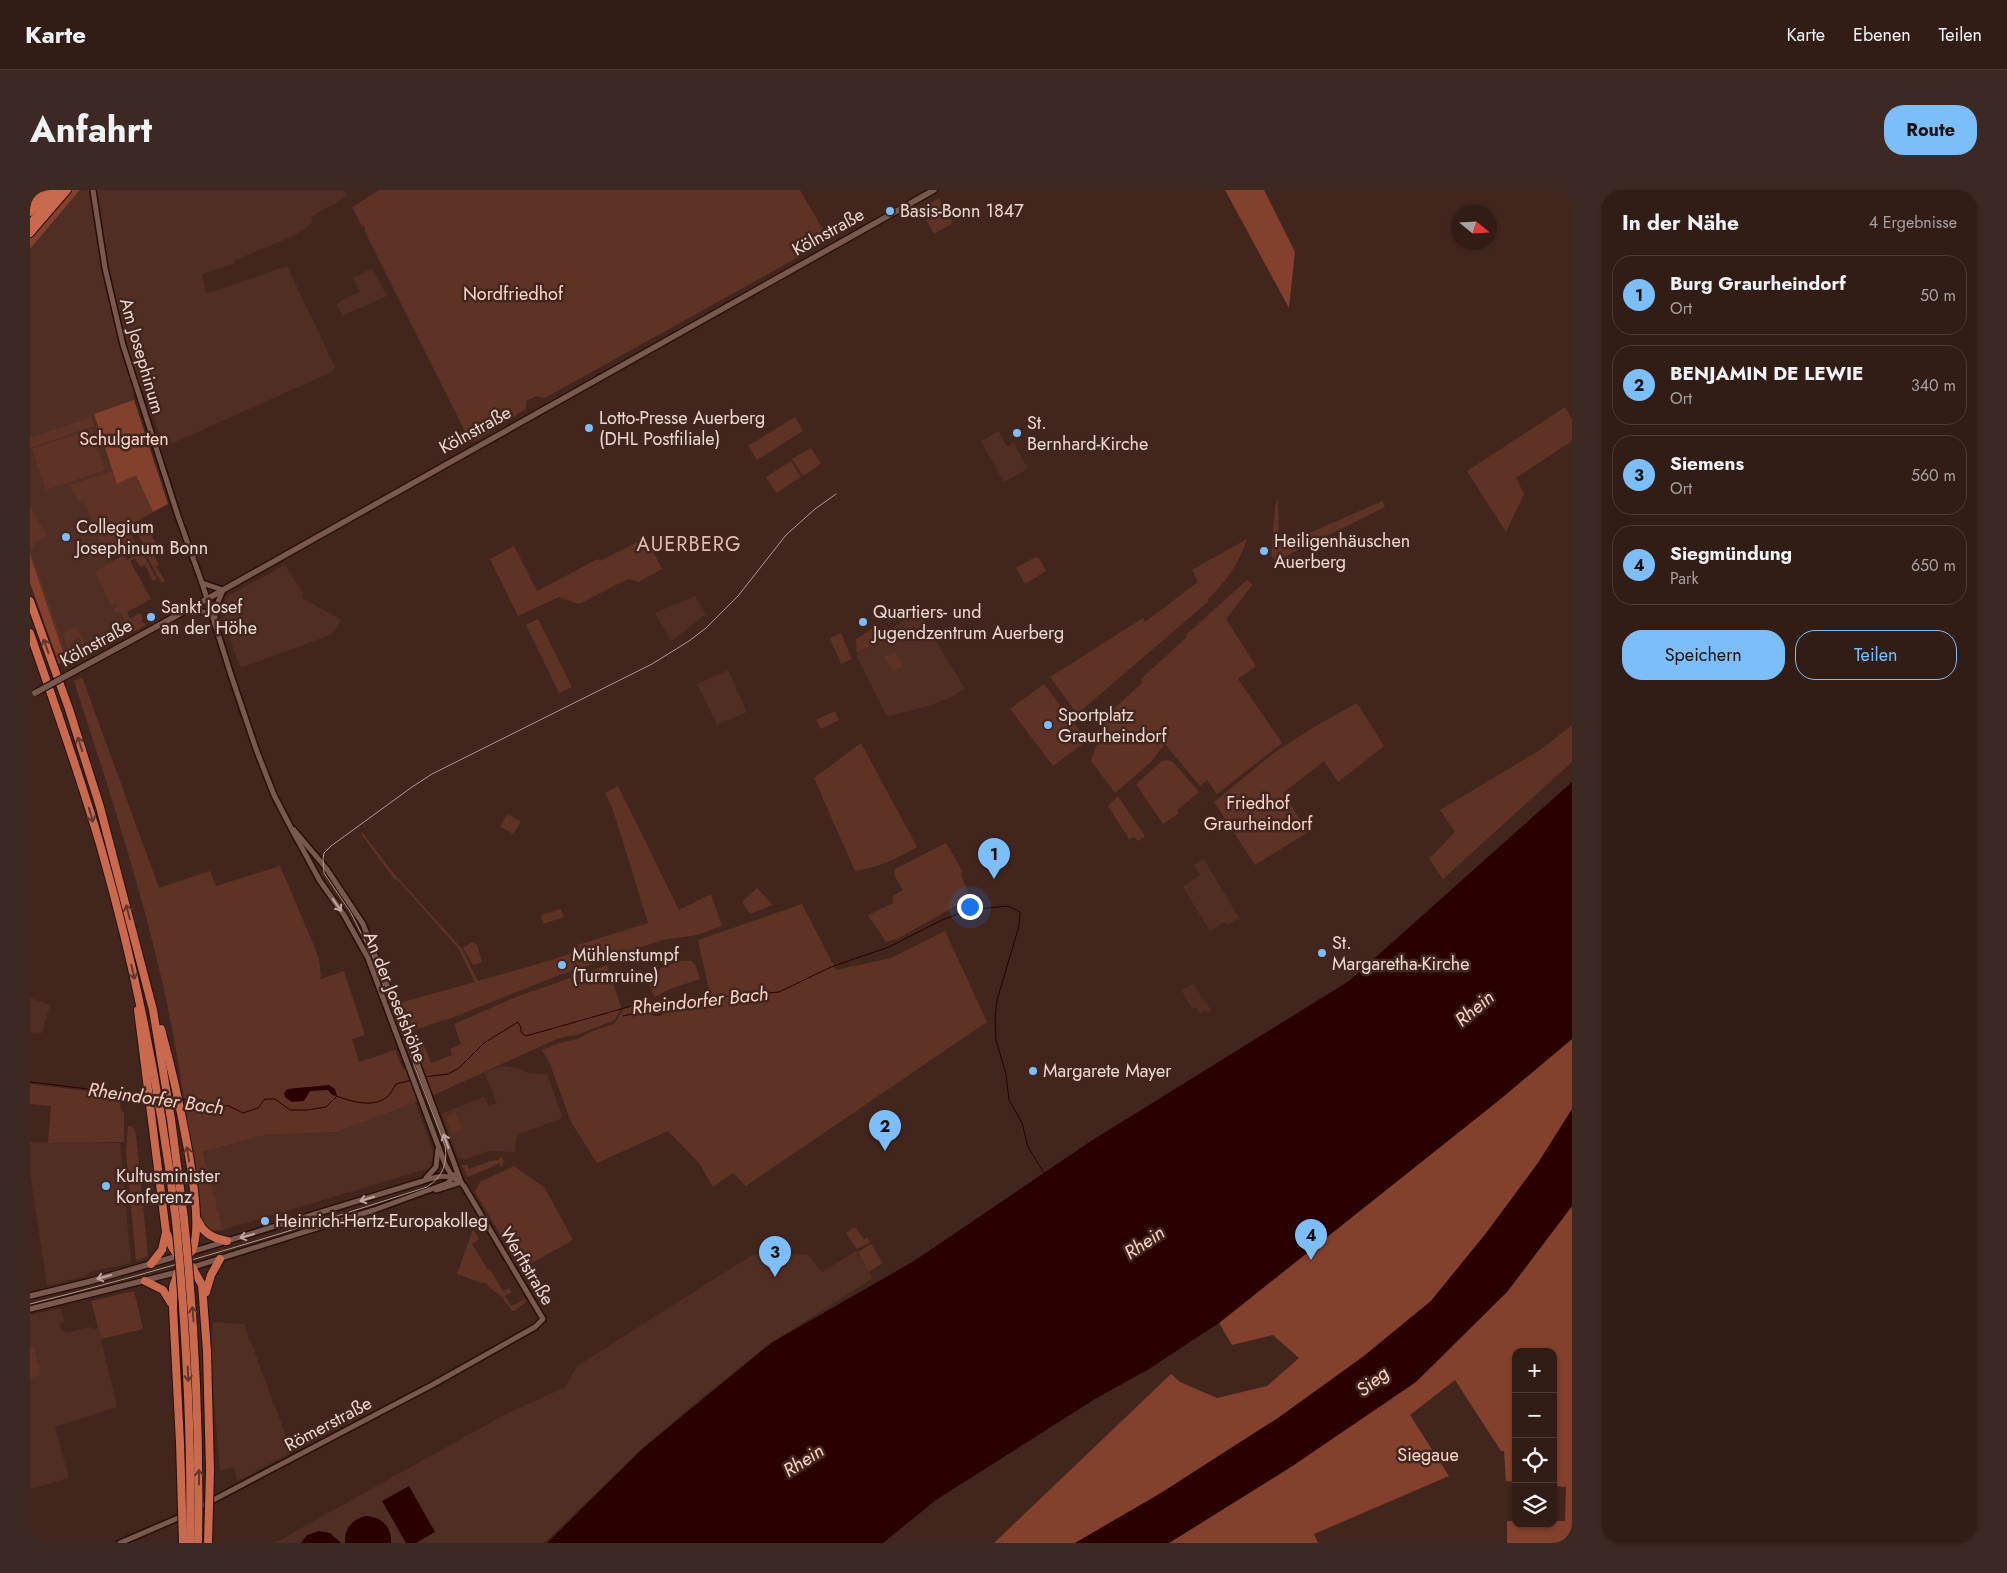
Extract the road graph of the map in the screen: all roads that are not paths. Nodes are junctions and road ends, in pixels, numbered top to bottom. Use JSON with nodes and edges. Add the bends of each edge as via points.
{"nodes":[{"id":1,"x":36,"y":190,"type":"edge"},
{"id":2,"x":40,"y":190,"type":"edge"},
{"id":3,"x":51,"y":190,"type":"edge"},
{"id":4,"x":60,"y":190,"type":"edge"},
{"id":5,"x":67,"y":190,"type":"edge"},
{"id":6,"x":93,"y":190,"type":"edge"},
{"id":7,"x":934,"y":190,"type":"edge"},
{"id":8,"x":30,"y":196,"type":"edge"},
{"id":9,"x":30,"y":201,"type":"edge"},
{"id":10,"x":30,"y":212,"type":"edge"},
{"id":11,"x":30,"y":224,"type":"edge"},
{"id":12,"x":30,"y":233,"type":"edge"},
{"id":13,"x":202,"y":583,"type":"junction"},
{"id":14,"x":223,"y":590,"type":"junction"},
{"id":15,"x":207,"y":600,"type":"junction"},
{"id":16,"x":30,"y":601,"type":"edge"},
{"id":17,"x":191,"y":608,"type":"junction"},
{"id":18,"x":212,"y":615,"type":"junction"},
{"id":19,"x":215,"y":622,"type":"junction"},
{"id":20,"x":30,"y":632,"type":"edge"},
{"id":21,"x":30,"y":639,"type":"edge"},
{"id":22,"x":38,"y":656,"type":"junction"},
{"id":23,"x":32,"y":694,"type":"edge"},
{"id":24,"x":290,"y":826,"type":"junction"},
{"id":25,"x":138,"y":992,"type":"junction"},
{"id":26,"x":153,"y":1010,"type":"junction"},
{"id":27,"x":437,"y":1143,"type":"junction"},
{"id":28,"x":456,"y":1168,"type":"junction"},
{"id":29,"x":453,"y":1178,"type":"junction"},
{"id":30,"x":423,"y":1180,"type":"junction"},
{"id":31,"x":461,"y":1182,"type":"junction"},
{"id":32,"x":407,"y":1198,"type":"junction"},
{"id":33,"x":197,"y":1220,"type":"junction"},
{"id":34,"x":166,"y":1232,"type":"junction"},
{"id":35,"x":227,"y":1241,"type":"junction"},
{"id":36,"x":191,"y":1252,"type":"junction"},
{"id":37,"x":178,"y":1256,"type":"junction"},
{"id":38,"x":220,"y":1259,"type":"junction"},
{"id":39,"x":185,"y":1262,"type":"junction"},
{"id":40,"x":151,"y":1264,"type":"junction"},
{"id":41,"x":192,"y":1267,"type":"junction"},
{"id":42,"x":178,"y":1272,"type":"junction"},
{"id":43,"x":145,"y":1281,"type":"junction"},
{"id":44,"x":30,"y":1296,"type":"edge"},
{"id":45,"x":204,"y":1297,"type":"junction"},
{"id":46,"x":172,"y":1308,"type":"junction"},
{"id":47,"x":30,"y":1309,"type":"edge"},
{"id":48,"x":543,"y":1320,"type":"joint"},
{"id":49,"x":120,"y":1543,"type":"edge"},
{"id":50,"x":183,"y":1543,"type":"edge"},
{"id":51,"x":190,"y":1543,"type":"edge"},
{"id":52,"x":198,"y":1543,"type":"edge"},
{"id":53,"x":208,"y":1543,"type":"edge"}],
"edges":[{"from":1,"to":8,"type":"highway"},
{"from":2,"to":9,"type":"highway"},
{"from":3,"to":10,"type":"highway"},
{"from":4,"to":11,"type":"highway"},
{"from":5,"to":12,"type":"highway"},
{"from":6,"to":13,"type":"street","name":"Am Josephinum","via":[[105,268],[123,345]]},
{"from":7,"to":14,"type":"main road","name":"Kölnstraße"},
{"from":13,"to":14,"type":"street"},
{"from":13,"to":15,"type":"street","name":"Am Josephinum"},
{"from":14,"to":15,"type":"main road","name":"Kölnstraße"},
{"from":14,"to":19,"type":"street","name":"An der Josefshöhe","via":[[215,609]]},
{"from":15,"to":17,"type":"main road","name":"Kölnstraße"},
{"from":15,"to":18,"type":"street","name":"An der Josefshöhe"},
{"from":26,"to":16,"type":"highway","one_way":true,"via":[[100,807]]},
{"from":17,"to":18,"type":"street"},
{"from":17,"to":23,"type":"main road","name":"Kölnstraße","bridge":true},
{"from":18,"to":19,"type":"street","name":"An der Josefshöhe"},
{"from":19,"to":24,"type":"street","name":"An der Josefshöhe","via":[[260,758]]},
{"from":20,"to":22,"type":"highway"},
{"from":21,"to":22,"type":"highway"},
{"from":22,"to":25,"type":"highway","one_way":true,"via":[[98,837]]},
{"from":24,"to":27,"type":"street","name":"An der Josefshöhe","one_way":true,"via":[[365,952]]},
{"from":28,"to":24,"type":"street","name":"An der Josefshöhe","one_way":true,"via":[[363,924],[326,868]]},
{"from":25,"to":34,"type":"highway","via":[[138,1020]]},
{"from":25,"to":51,"type":"highway","one_way":true,"bridge":true,"via":[[155,1076],[176,1221],[188,1365]]},
{"from":33,"to":26,"type":"highway","one_way":true,"via":[[182,1119],[159,1022]]},
{"from":52,"to":26,"type":"highway","one_way":true,"bridge":true,"via":[[196,1361],[184,1219]]},
{"from":27,"to":29,"type":"street","name":"An der Josefshöhe"},
{"from":27,"to":30,"type":"street","via":[[436,1167]]},
{"from":28,"to":29,"type":"street"},
{"from":28,"to":31,"type":"street","name":"An der Josefshöhe"},
{"from":29,"to":30,"type":"street","via":[[440,1176]]},
{"from":29,"to":31,"type":"street"},
{"from":29,"to":32,"type":"street","via":[[448,1183]]},
{"from":30,"to":35,"type":"street","one_way":true},
{"from":31,"to":32,"type":"street"},
{"from":31,"to":48,"type":"street","name":"Werftstraße"},
{"from":32,"to":38,"type":"street"},
{"from":33,"to":35,"type":"highway","via":[[206,1234]]},
{"from":33,"to":36,"type":"highway","via":[[195,1246]]},
{"from":34,"to":37,"type":"highway"},
{"from":34,"to":40,"type":"highway","via":[[162,1250]]},
{"from":35,"to":36,"type":"street"},
{"from":36,"to":37,"type":"street"},
{"from":36,"to":39,"type":"main road"},
{"from":37,"to":39,"type":"main road"},
{"from":37,"to":40,"type":"main road"},
{"from":38,"to":41,"type":"street"},
{"from":38,"to":45,"type":"highway","via":[[210,1274]]},
{"from":39,"to":41,"type":"main road"},
{"from":39,"to":42,"type":"main road"},
{"from":40,"to":44,"type":"main road","one_way":true},
{"from":41,"to":42,"type":"street"},
{"from":41,"to":45,"type":"highway","via":[[202,1285]]},
{"from":42,"to":43,"type":"main road"},
{"from":42,"to":46,"type":"highway"},
{"from":43,"to":46,"type":"highway","via":[[163,1290]]},
{"from":43,"to":47,"type":"main road"},
{"from":45,"to":53,"type":"highway","bridge":true,"via":[[210,1471]]},
{"from":46,"to":50,"type":"highway","bridge":true},
{"from":48,"to":49,"type":"street","name":"Römerstraße","via":[[453,1373],[233,1491]]}]}
